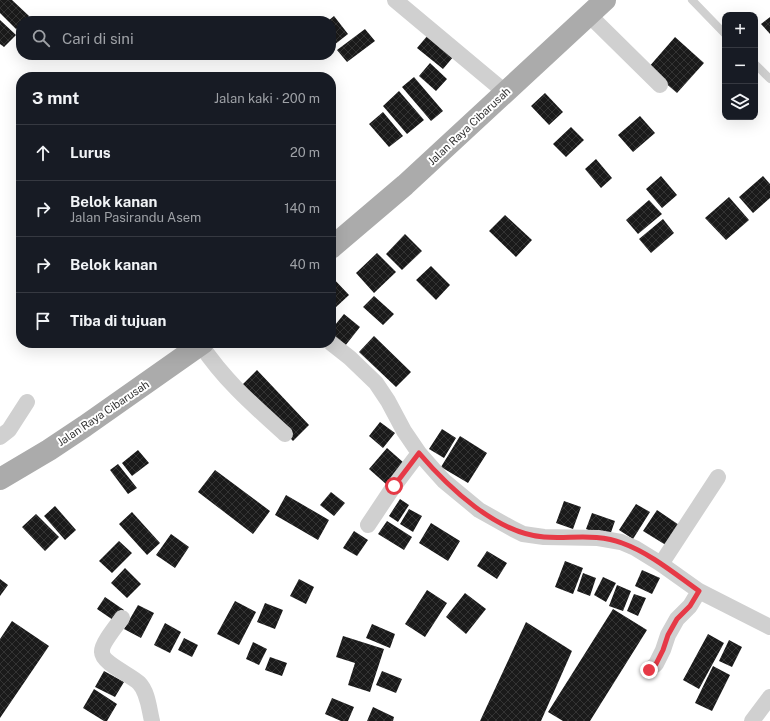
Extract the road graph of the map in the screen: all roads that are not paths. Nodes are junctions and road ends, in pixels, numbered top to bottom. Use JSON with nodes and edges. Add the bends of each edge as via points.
{"nodes":[{"id":1,"x":395,"y":0,"type":"edge"},
{"id":2,"x":605,"y":0,"type":"edge"},
{"id":3,"x":692,"y":0,"type":"edge"},
{"id":4,"x":589,"y":15,"type":"junction"},
{"id":5,"x":722,"y":31,"type":"edge"},
{"id":6,"x":758,"y":67,"type":"edge"},
{"id":7,"x":770,"y":79,"type":"edge"},
{"id":8,"x":660,"y":85,"type":"dead end"},
{"id":9,"x":505,"y":92,"type":"junction"},
{"id":10,"x":336,"y":244,"type":"edge"},
{"id":11,"x":336,"y":347,"type":"edge"},
{"id":12,"x":196,"y":348,"type":"edge"},
{"id":13,"x":204,"y":348,"type":"edge"},
{"id":14,"x":27,"y":402,"type":"dead end"},
{"id":15,"x":285,"y":434,"type":"dead end"},
{"id":16,"x":0,"y":437,"type":"edge"},
{"id":17,"x":419,"y":453,"type":"junction"},
{"id":18,"x":718,"y":477,"type":"dead end"},
{"id":19,"x":0,"y":479,"type":"edge"},
{"id":20,"x":368,"y":525,"type":"dead end"},
{"id":21,"x":661,"y":564,"type":"junction"},
{"id":22,"x":699,"y":591,"type":"junction"},
{"id":23,"x":122,"y":618,"type":"dead end"},
{"id":24,"x":770,"y":626,"type":"edge"},
{"id":25,"x":649,"y":670,"type":"dead end"},
{"id":26,"x":770,"y":697,"type":"edge"},
{"id":27,"x":152,"y":721,"type":"edge"},
{"id":28,"x":752,"y":721,"type":"edge"}],
"edges":[{"from":1,"to":9,"type":"street"},
{"from":2,"to":4,"type":"main road","name":"Jalan Raya Cibarusah"},
{"from":3,"to":5,"type":"lane"},
{"from":4,"to":8,"type":"street"},
{"from":4,"to":9,"type":"main road","name":"Jalan Raya Cibarusah"},
{"from":6,"to":7,"type":"lane"},
{"from":9,"to":10,"type":"main road","name":"Jalan Raya Cibarusah","via":[[405,185]]},
{"from":11,"to":17,"type":"street","via":[[376,383]]},
{"from":12,"to":19,"type":"main road","name":"Jalan Raya Cibarusah","via":[[73,434]]},
{"from":13,"to":15,"type":"street","via":[[226,378]]},
{"from":14,"to":16,"type":"street","via":[[9,430]]},
{"from":17,"to":20,"type":"street"},
{"from":17,"to":21,"type":"street","via":[[444,481],[479,510],[513,530],[535,536],[598,538],[621,542]]},
{"from":18,"to":21,"type":"street"},
{"from":21,"to":22,"type":"street"},
{"from":22,"to":24,"type":"street"},
{"from":22,"to":25,"type":"street","via":[[690,606],[677,619],[656,664]]},
{"from":23,"to":27,"type":"street","via":[[102,648],[102,656],[133,678],[143,689]]},
{"from":26,"to":28,"type":"street"}]}
